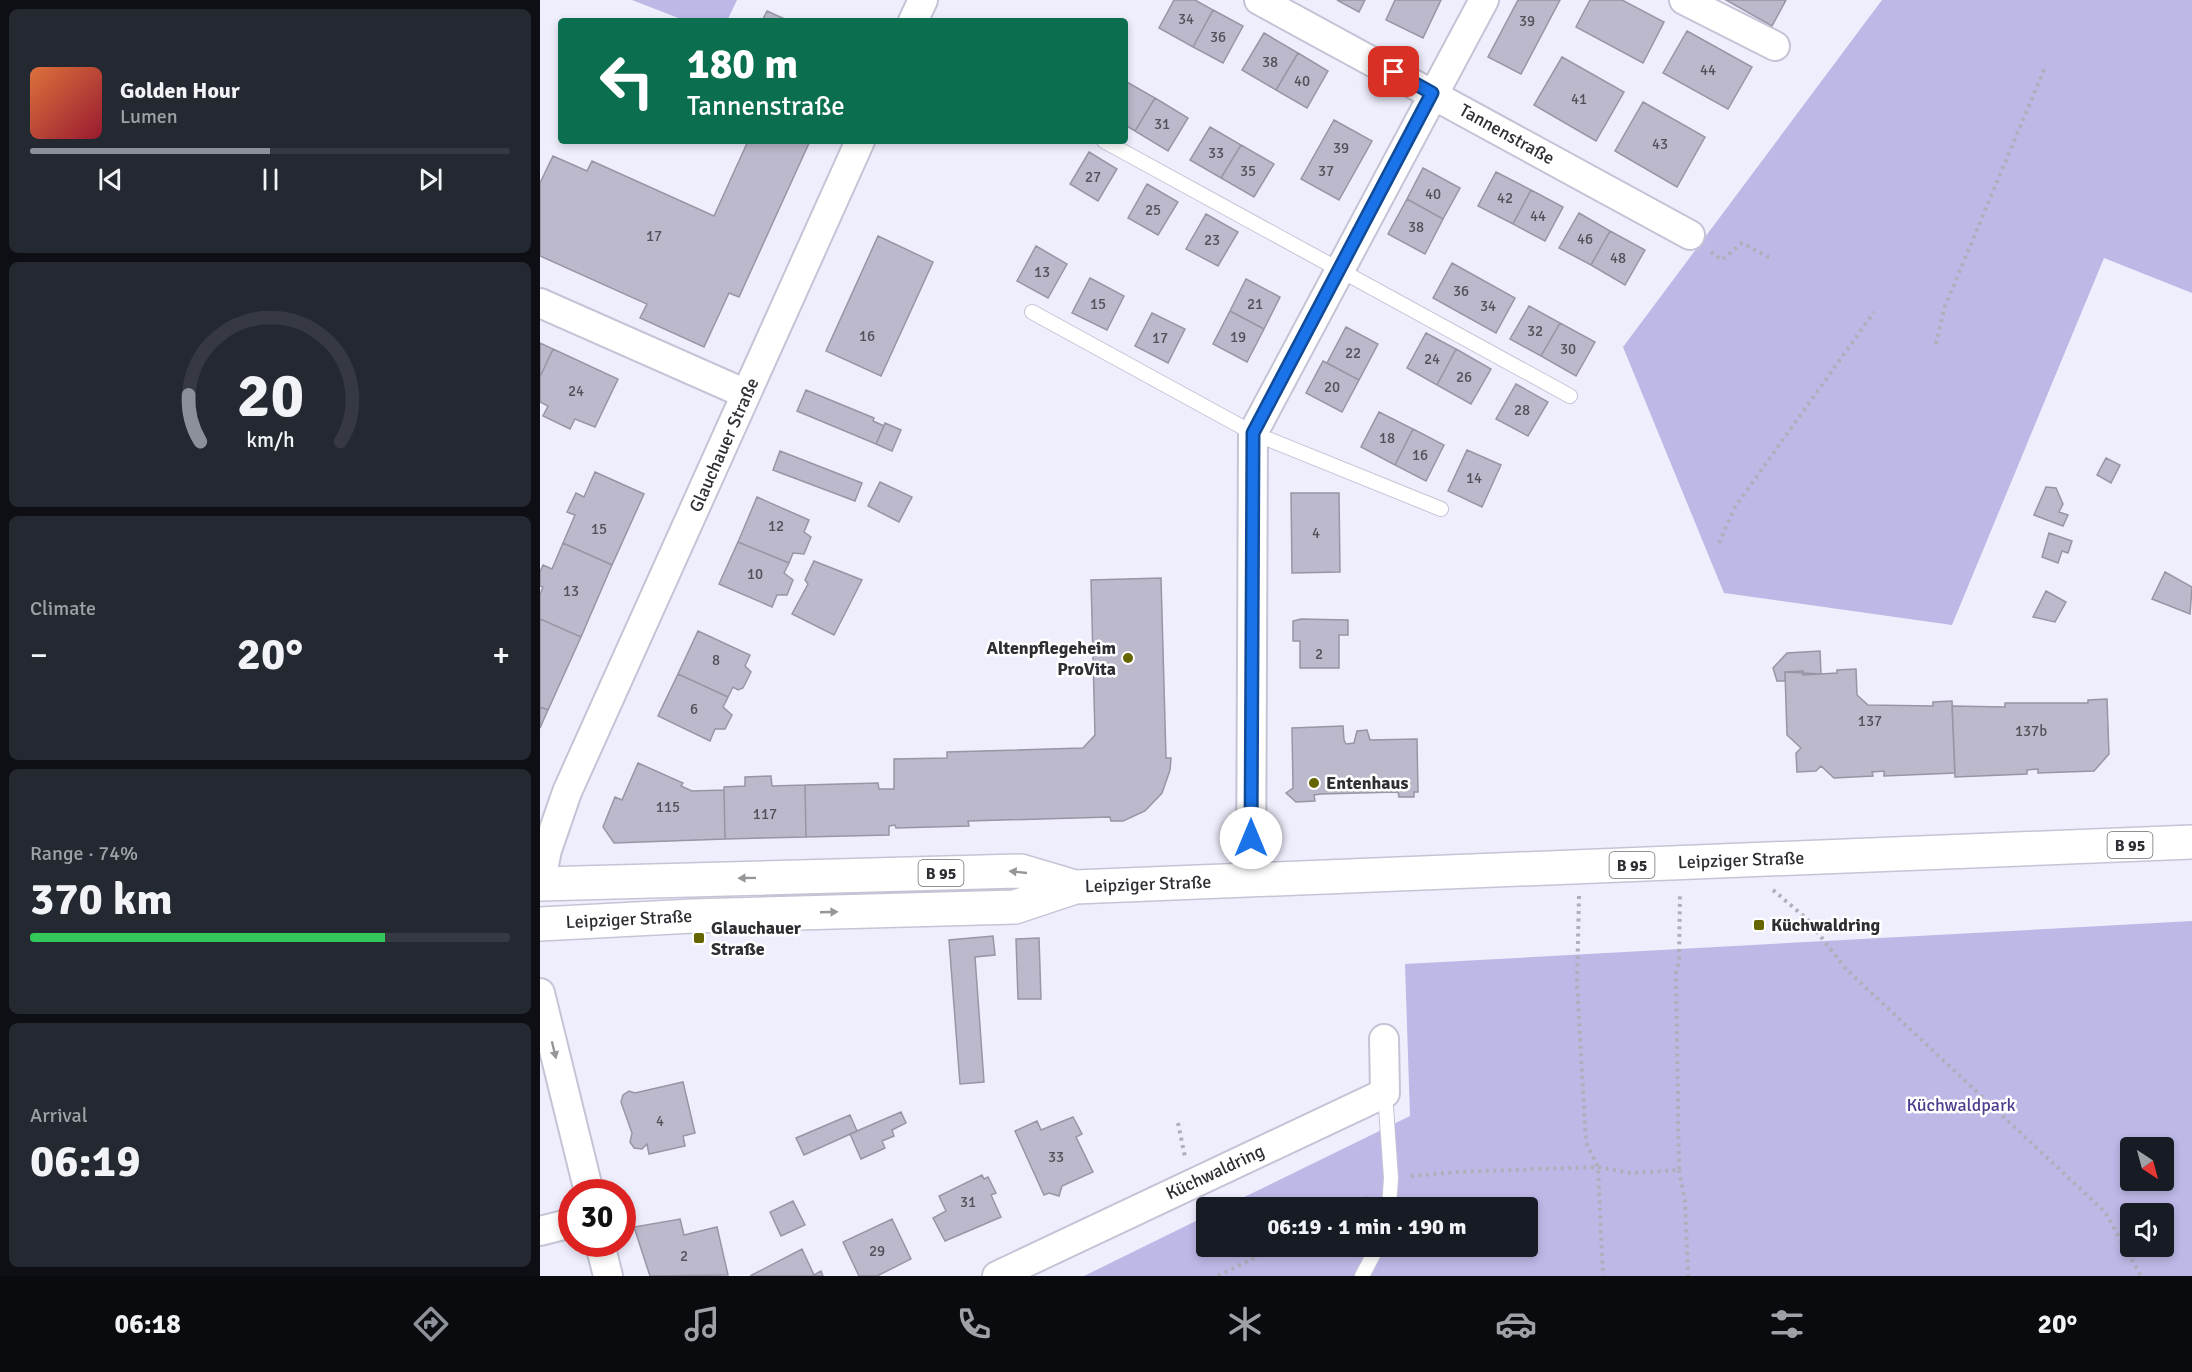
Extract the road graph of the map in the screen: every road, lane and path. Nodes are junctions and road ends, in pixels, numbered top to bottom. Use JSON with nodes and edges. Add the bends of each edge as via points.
{"nodes":[{"id":1,"x":923,"y":0,"type":"edge"},
{"id":2,"x":1259,"y":0,"type":"edge"},
{"id":3,"x":1484,"y":0,"type":"edge"},
{"id":4,"x":1684,"y":0,"type":"edge"},
{"id":5,"x":914,"y":18,"type":"edge"},
{"id":6,"x":1775,"y":46,"type":"dead end"},
{"id":7,"x":2046,"y":65,"type":"dead end"},
{"id":8,"x":1432,"y":93,"type":"junction"},
{"id":9,"x":859,"y":144,"type":"edge"},
{"id":10,"x":1110,"y":144,"type":"edge"},
{"id":11,"x":1690,"y":235,"type":"dead end"},
{"id":12,"x":1770,"y":258,"type":"dead end"},
{"id":13,"x":1722,"y":260,"type":"dead end"},
{"id":14,"x":1339,"y":268,"type":"junction"},
{"id":15,"x":540,"y":303,"type":"edge"},
{"id":16,"x":1032,"y":312,"type":"dead end"},
{"id":17,"x":1874,"y":312,"type":"dead end"},
{"id":18,"x":1936,"y":344,"type":"dead end"},
{"id":19,"x":746,"y":394,"type":"junction"},
{"id":20,"x":1570,"y":396,"type":"dead end"},
{"id":21,"x":1253,"y":433,"type":"junction"},
{"id":22,"x":1441,"y":509,"type":"dead end"},
{"id":23,"x":1719,"y":543,"type":"dead end"},
{"id":24,"x":2192,"y":842,"type":"edge"},
{"id":25,"x":1680,"y":862,"type":"junction"},
{"id":26,"x":1580,"y":867,"type":"junction"},
{"id":27,"x":1251,"y":880,"type":"junction"},
{"id":28,"x":540,"y":884,"type":"edge"},
{"id":29,"x":1075,"y":887,"type":"junction"},
{"id":30,"x":1772,"y":889,"type":"dead end"},
{"id":31,"x":540,"y":924,"type":"edge"},
{"id":32,"x":540,"y":993,"type":"edge"},
{"id":33,"x":1384,"y":1039,"type":"dead end"},
{"id":34,"x":1385,"y":1093,"type":"junction"},
{"id":35,"x":1598,"y":1167,"type":"junction"},
{"id":36,"x":1679,"y":1170,"type":"junction"},
{"id":37,"x":1391,"y":1178,"type":"junction"},
{"id":38,"x":586,"y":1179,"type":"edge"},
{"id":39,"x":1390,"y":1197,"type":"edge"},
{"id":40,"x":558,"y":1226,"type":"edge"},
{"id":41,"x":540,"y":1231,"type":"edge"},
{"id":42,"x":603,"y":1257,"type":"edge"},
{"id":43,"x":1256,"y":1257,"type":"edge"},
{"id":44,"x":1372,"y":1257,"type":"edge"},
{"id":45,"x":608,"y":1276,"type":"edge"},
{"id":46,"x":997,"y":1276,"type":"edge"},
{"id":47,"x":1218,"y":1276,"type":"edge"},
{"id":48,"x":1362,"y":1276,"type":"edge"},
{"id":49,"x":1603,"y":1276,"type":"edge"},
{"id":50,"x":1688,"y":1276,"type":"edge"},
{"id":51,"x":2141,"y":1276,"type":"edge"}],
"edges":[{"from":1,"to":5,"type":"street"},
{"from":2,"to":8,"type":"street","name":"Tannenstraße"},
{"from":3,"to":8,"type":"street"},
{"from":4,"to":6,"type":"street"},
{"from":7,"to":18,"type":"path","via":[[1945,306]]},
{"from":8,"to":11,"type":"street","name":"Tannenstraße"},
{"from":8,"to":14,"type":"street"},
{"from":9,"to":19,"type":"street","name":"Glauchauer Straße"},
{"from":10,"to":14,"type":"lane"},
{"from":12,"to":13,"type":"path","via":[[1742,243]]},
{"from":14,"to":20,"type":"lane"},
{"from":14,"to":21,"type":"street"},
{"from":15,"to":19,"type":"street"},
{"from":16,"to":21,"type":"lane"},
{"from":17,"to":23,"type":"path","via":[[1735,507]]},
{"from":19,"to":28,"type":"street","name":"Glauchauer Straße","via":[[567,792],[547,849]]},
{"from":21,"to":22,"type":"lane"},
{"from":21,"to":27,"type":"street"},
{"from":24,"to":25,"type":"main road","name":"Leipziger Straße","number":"B 95"},
{"from":25,"to":26,"type":"main road","name":"Leipziger Straße","number":"B 95"},
{"from":25,"to":36,"type":"path","via":[[1676,972]]},
{"from":26,"to":27,"type":"main road","name":"Leipziger Straße","number":"B 95"},
{"from":26,"to":35,"type":"path","via":[[1577,984],[1586,1142]]},
{"from":27,"to":29,"type":"main road","name":"Leipziger Straße","number":"B 95"},
{"from":29,"to":28,"type":"main road","name":"Leipziger Straße","number":"B 95","one_way":true,"via":[[1021,871]]},
{"from":31,"to":29,"type":"main road","name":"Leipziger Straße","number":"B 95","one_way":true,"via":[[1015,907]]},
{"from":30,"to":51,"type":"path","via":[[1807,919],[1846,969],[2105,1212]]},
{"from":32,"to":38,"type":"street","one_way":true},
{"from":33,"to":34,"type":"street"},
{"from":34,"to":37,"type":"lane"},
{"from":34,"to":46,"type":"street","name":"Küchwaldring"},
{"from":35,"to":36,"type":"path","via":[[1630,1173]]},
{"from":35,"to":37,"type":"path"},
{"from":35,"to":49,"type":"path"},
{"from":36,"to":50,"type":"path","via":[[1685,1201]]},
{"from":37,"to":39,"type":"lane"},
{"from":40,"to":41,"type":"street"},
{"from":42,"to":45,"type":"street"},
{"from":43,"to":47,"type":"path"},
{"from":44,"to":48,"type":"lane"}]}
